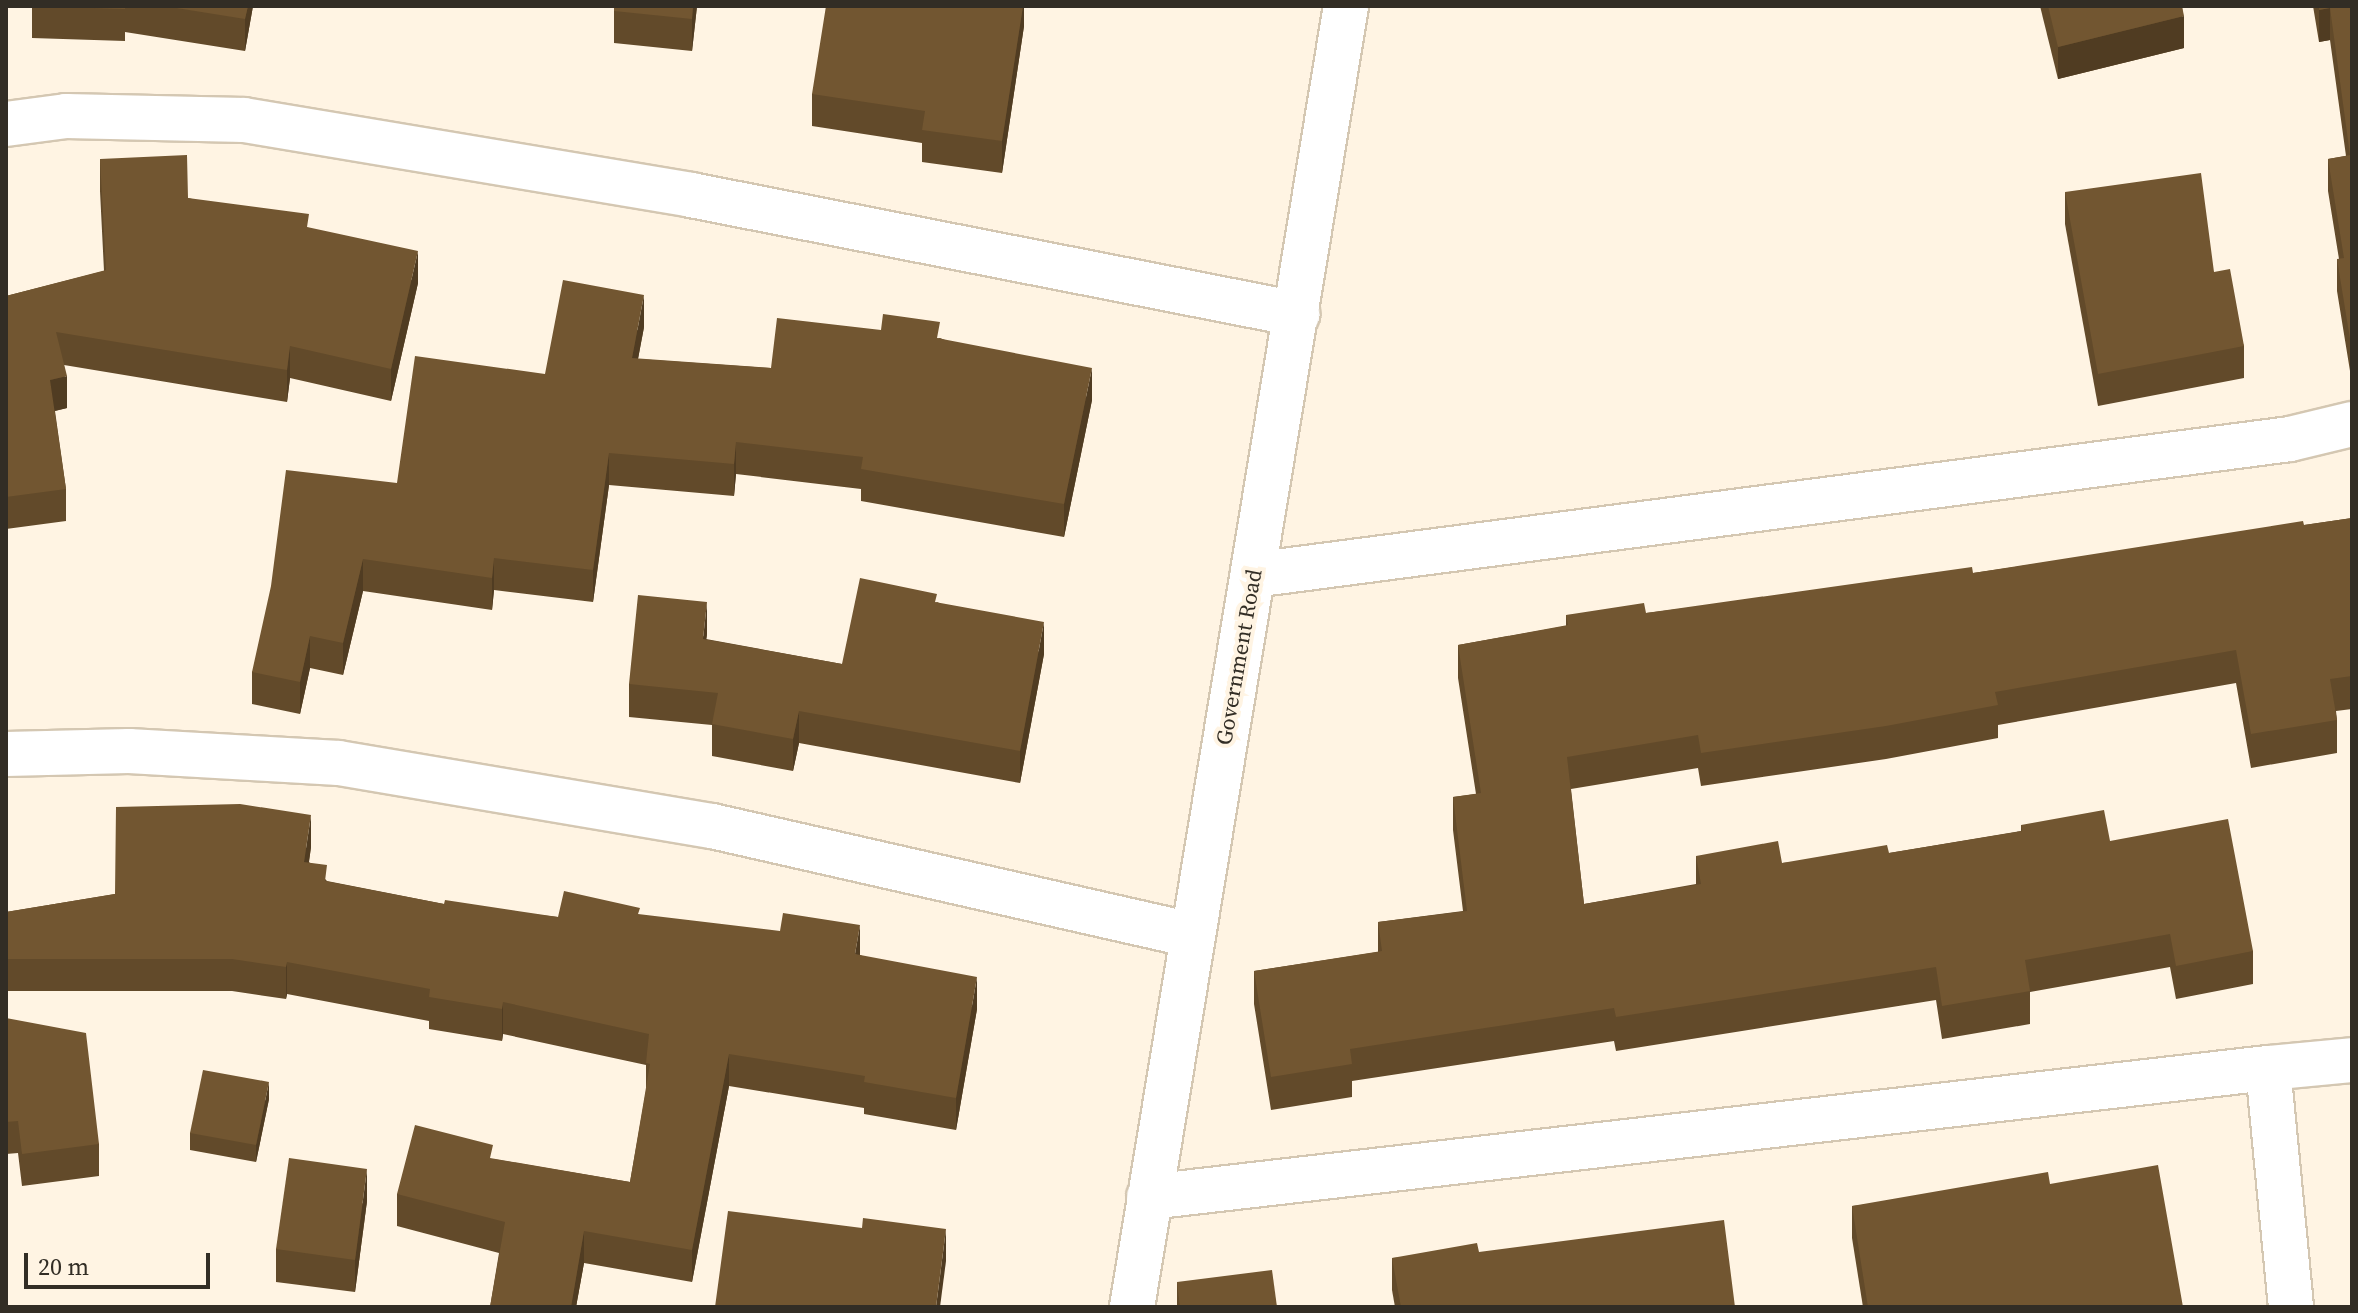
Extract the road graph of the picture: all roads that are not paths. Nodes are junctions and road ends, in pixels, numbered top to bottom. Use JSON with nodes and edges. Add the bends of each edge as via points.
{"nodes":[{"id":1,"x":1346,"y":6,"type":"edge"},
{"id":2,"x":6,"y":124,"type":"edge"},
{"id":3,"x":1297,"y":314,"type":"junction"},
{"id":4,"x":2352,"y":424,"type":"edge"},
{"id":5,"x":1253,"y":575,"type":"junction"},
{"id":6,"x":6,"y":754,"type":"edge"},
{"id":7,"x":1192,"y":935,"type":"junction"},
{"id":8,"x":2352,"y":1060,"type":"edge"},
{"id":9,"x":2268,"y":1068,"type":"junction"},
{"id":10,"x":1149,"y":1197,"type":"junction"},
{"id":11,"x":1132,"y":1307,"type":"edge"},
{"id":12,"x":2291,"y":1307,"type":"edge"}],
"edges":[{"from":1,"to":3,"type":"street","name":"Government Road"},
{"from":2,"to":3,"type":"street","via":[[66,116],[244,120],[691,195]]},
{"from":3,"to":5,"type":"street","name":"Government Road"},
{"from":4,"to":5,"type":"street","via":[[2274,441]]},
{"from":5,"to":7,"type":"street","name":"Government Road"},
{"from":6,"to":7,"type":"street","via":[[129,751],[339,763],[712,826]]},
{"from":7,"to":10,"type":"street","name":"Government Road"},
{"from":8,"to":9,"type":"street"},
{"from":9,"to":10,"type":"street"},
{"from":9,"to":12,"type":"street"},
{"from":10,"to":11,"type":"street","name":"Government Road"}]}
